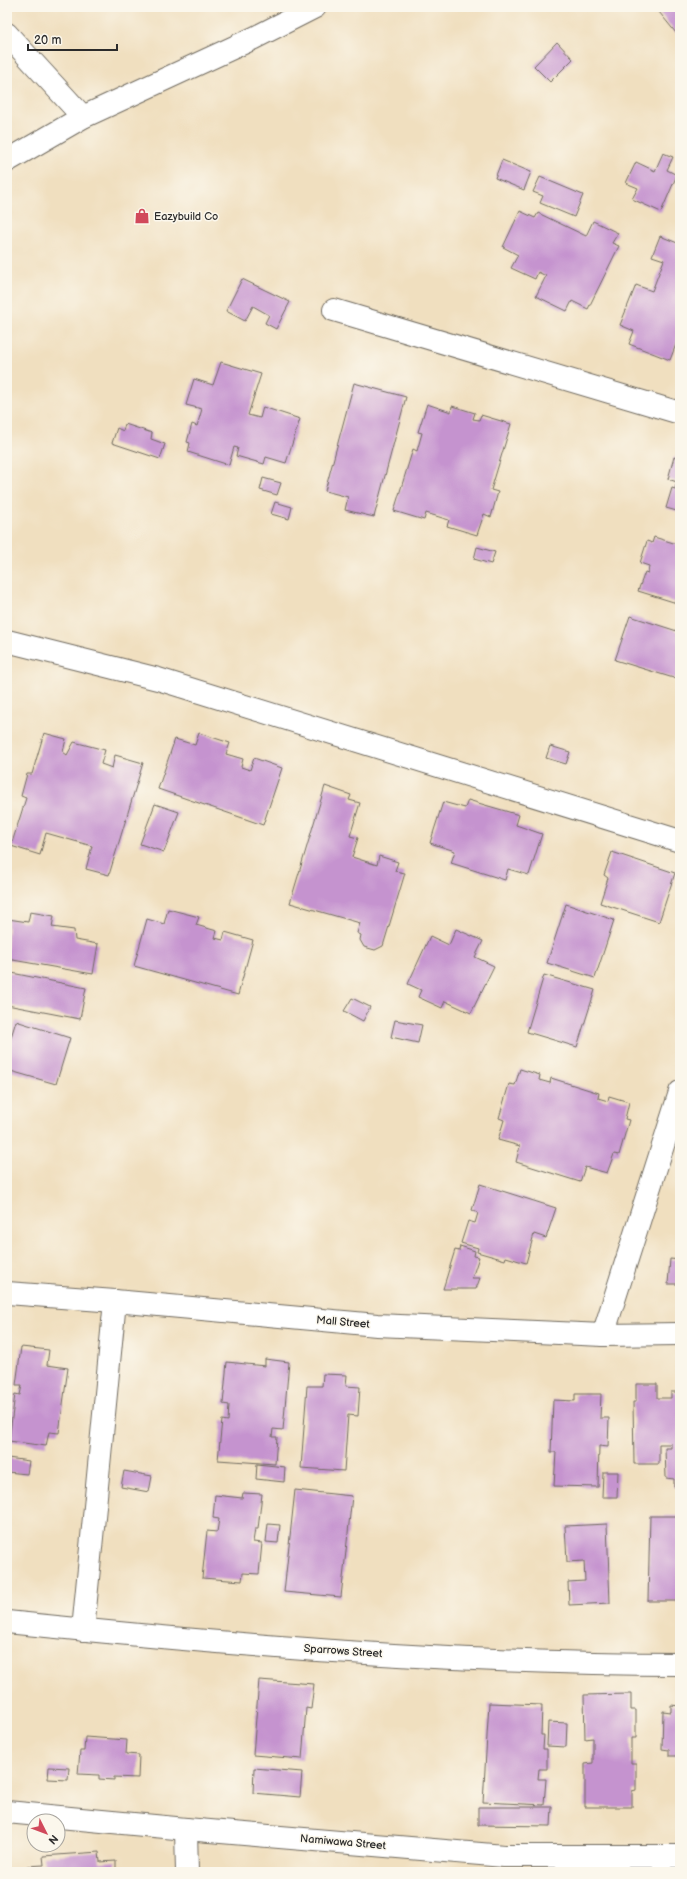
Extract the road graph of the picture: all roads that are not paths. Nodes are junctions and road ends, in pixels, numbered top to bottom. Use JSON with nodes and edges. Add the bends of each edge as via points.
{"nodes":[{"id":1,"x":315,"y":7,"type":"edge"},
{"id":2,"x":7,"y":34,"type":"edge"},
{"id":3,"x":83,"y":117,"type":"junction"},
{"id":4,"x":7,"y":161,"type":"edge"},
{"id":5,"x":334,"y":310,"type":"dead end"},
{"id":6,"x":680,"y":413,"type":"edge"},
{"id":7,"x":7,"y":641,"type":"edge"},
{"id":8,"x":680,"y":841,"type":"edge"},
{"id":9,"x":680,"y":1092,"type":"edge"},
{"id":10,"x":7,"y":1293,"type":"edge"},
{"id":11,"x":115,"y":1301,"type":"junction"},
{"id":12,"x":680,"y":1334,"type":"edge"},
{"id":13,"x":603,"y":1335,"type":"junction"},
{"id":14,"x":7,"y":1622,"type":"edge"},
{"id":15,"x":83,"y":1630,"type":"junction"},
{"id":16,"x":680,"y":1664,"type":"edge"},
{"id":17,"x":7,"y":1812,"type":"edge"},
{"id":18,"x":186,"y":1829,"type":"junction"},
{"id":19,"x":680,"y":1856,"type":"edge"},
{"id":20,"x":505,"y":1864,"type":"edge"},
{"id":21,"x":187,"y":1872,"type":"edge"}],
"edges":[{"from":1,"to":3,"type":"street"},
{"from":2,"to":3,"type":"street"},
{"from":3,"to":4,"type":"street"},
{"from":5,"to":6,"type":"street"},
{"from":7,"to":8,"type":"street","via":[[158,679]]},
{"from":9,"to":13,"type":"street"},
{"from":10,"to":11,"type":"street","name":"Mall Street"},
{"from":11,"to":13,"type":"street","name":"Mall Street","via":[[377,1325]]},
{"from":11,"to":15,"type":"street"},
{"from":12,"to":13,"type":"street","name":"Mall Street"},
{"from":14,"to":15,"type":"street","name":"Sparrows Street"},
{"from":15,"to":16,"type":"street","name":"Sparrows Street","via":[[321,1650],[507,1661]]},
{"from":17,"to":18,"type":"street","name":"Namiwawa Street"},
{"from":18,"to":20,"type":"street","name":"Namiwawa Street"},
{"from":18,"to":21,"type":"street"},
{"from":19,"to":20,"type":"street","name":"Namiwawa Street"}]}
